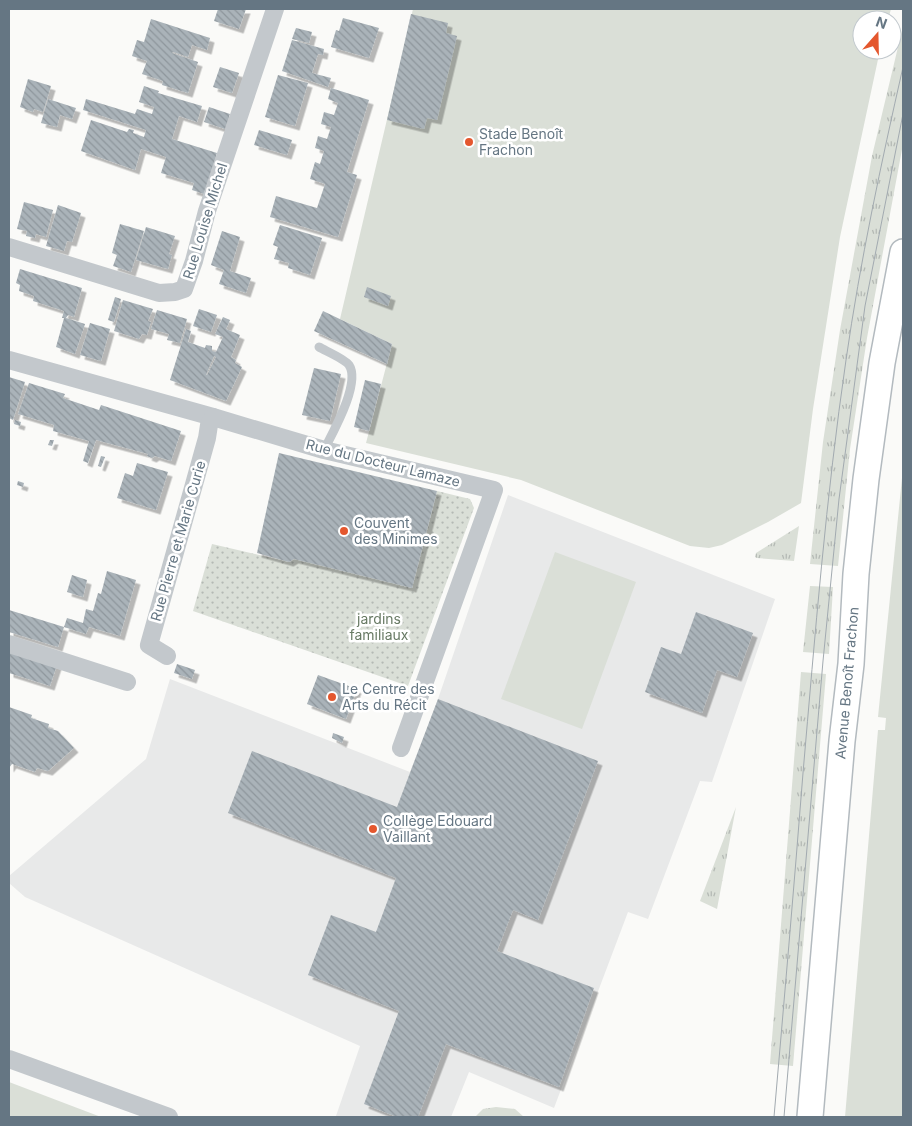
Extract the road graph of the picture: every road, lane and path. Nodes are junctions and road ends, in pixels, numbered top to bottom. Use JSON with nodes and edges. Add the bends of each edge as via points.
{"nodes":[{"id":1,"x":275,"y":9,"type":"edge"},
{"id":2,"x":9,"y":247,"type":"edge"},
{"id":3,"x":903,"y":252,"type":"edge"},
{"id":4,"x":319,"y":346,"type":"dead end"},
{"id":5,"x":9,"y":360,"type":"edge"},
{"id":6,"x":213,"y":417,"type":"junction"},
{"id":7,"x":324,"y":450,"type":"junction"},
{"id":8,"x":9,"y":644,"type":"edge"},
{"id":9,"x":167,"y":656,"type":"dead end"},
{"id":10,"x":127,"y":682,"type":"dead end"},
{"id":11,"x":400,"y":748,"type":"dead end"},
{"id":12,"x":9,"y":1059,"type":"edge"},
{"id":13,"x":169,"y":1117,"type":"edge"},
{"id":14,"x":810,"y":1117,"type":"edge"}],
"edges":[{"from":1,"to":2,"type":"street","name":"Rue Louise Michel","via":[[184,289],[159,293]]},
{"from":3,"to":14,"type":"street","name":"Avenue Benoît Frachon","via":[[882,362],[866,479]]},
{"from":4,"to":7,"type":"lane","via":[[348,363],[352,372],[352,387]]},
{"from":5,"to":6,"type":"street","name":"Rue du Docteur Lamaze"},
{"from":6,"to":7,"type":"street","name":"Rue du Docteur Lamaze"},
{"from":6,"to":9,"type":"street","name":"Rue Pierre et Marie Curie","via":[[149,645]]},
{"from":7,"to":11,"type":"street","name":"Rue du Docteur Lamaze","via":[[494,490]]},
{"from":8,"to":10,"type":"street"},
{"from":12,"to":13,"type":"street"}]}
